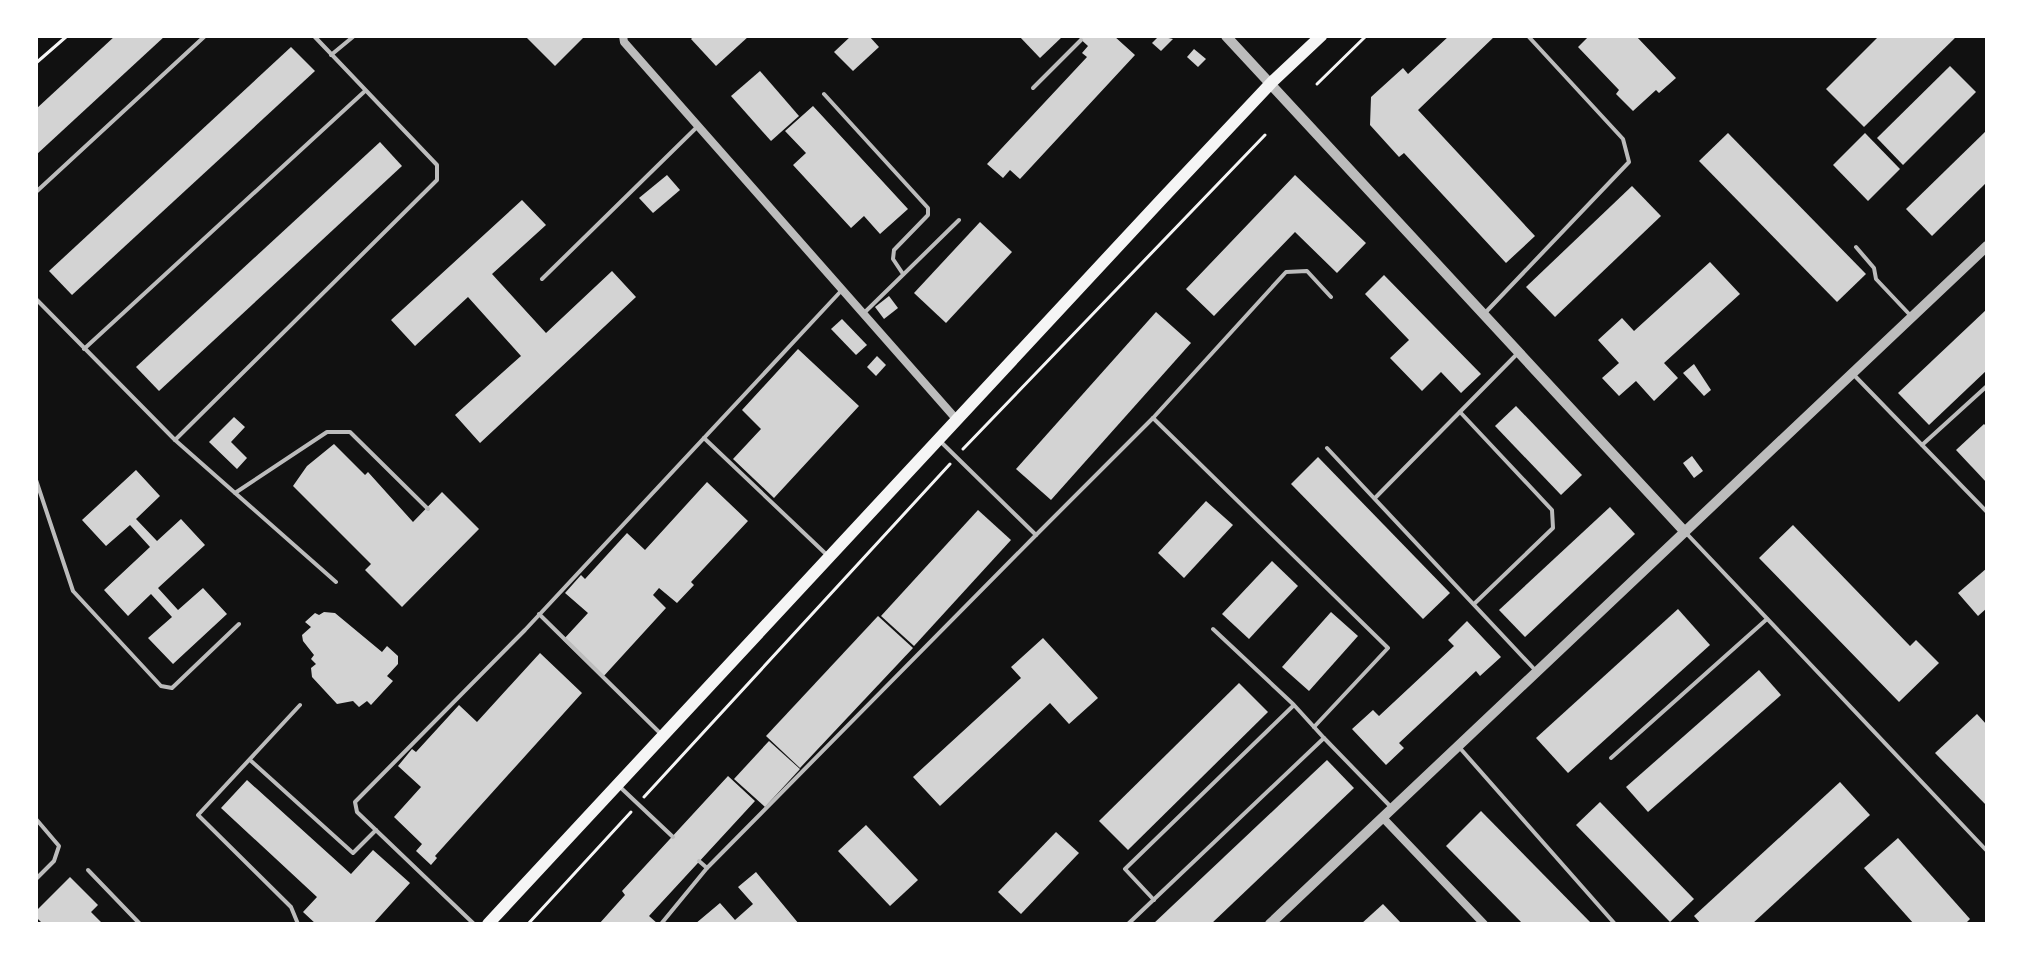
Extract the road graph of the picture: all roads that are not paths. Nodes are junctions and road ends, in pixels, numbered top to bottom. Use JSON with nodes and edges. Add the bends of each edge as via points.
{"nodes":[{"id":1,"x":205,"y":36,"type":"edge"},
{"id":2,"x":314,"y":36,"type":"edge"},
{"id":3,"x":354,"y":36,"type":"edge"},
{"id":4,"x":623,"y":36,"type":"edge"},
{"id":5,"x":1226,"y":36,"type":"edge"},
{"id":6,"x":1321,"y":36,"type":"edge"},
{"id":7,"x":1528,"y":36,"type":"edge"},
{"id":8,"x":1081,"y":40,"type":"dead end"},
{"id":9,"x":331,"y":55,"type":"junction"},
{"id":10,"x":1272,"y":82,"type":"junction"},
{"id":11,"x":1033,"y":88,"type":"dead end"},
{"id":12,"x":365,"y":91,"type":"junction"},
{"id":13,"x":824,"y":94,"type":"dead end"},
{"id":14,"x":696,"y":128,"type":"junction"},
{"id":15,"x":36,"y":192,"type":"edge"},
{"id":16,"x":959,"y":220,"type":"dead end"},
{"id":17,"x":1987,"y":246,"type":"edge"},
{"id":18,"x":1856,"y":247,"type":"dead end"},
{"id":19,"x":903,"y":274,"type":"junction"},
{"id":20,"x":542,"y":279,"type":"dead end"},
{"id":21,"x":841,"y":290,"type":"junction"},
{"id":22,"x":1331,"y":297,"type":"dead end"},
{"id":23,"x":36,"y":299,"type":"edge"},
{"id":24,"x":1485,"y":313,"type":"junction"},
{"id":25,"x":863,"y":315,"type":"junction"},
{"id":26,"x":1912,"y":317,"type":"junction"},
{"id":27,"x":84,"y":349,"type":"junction"},
{"id":28,"x":1520,"y":352,"type":"junction"},
{"id":29,"x":1852,"y":373,"type":"junction"},
{"id":30,"x":1987,"y":386,"type":"edge"},
{"id":31,"x":1460,"y":412,"type":"junction"},
{"id":32,"x":1153,"y":418,"type":"junction"},
{"id":33,"x":957,"y":420,"type":"junction"},
{"id":34,"x":704,"y":438,"type":"junction"},
{"id":35,"x":175,"y":440,"type":"junction"},
{"id":36,"x":939,"y":440,"type":"junction"},
{"id":37,"x":1922,"y":445,"type":"junction"},
{"id":38,"x":1327,"y":448,"type":"dead end"},
{"id":39,"x":36,"y":480,"type":"edge"},
{"id":40,"x":235,"y":493,"type":"junction"},
{"id":41,"x":1375,"y":498,"type":"junction"},
{"id":42,"x":428,"y":509,"type":"dead end"},
{"id":43,"x":1987,"y":512,"type":"edge"},
{"id":44,"x":1685,"y":532,"type":"junction"},
{"id":45,"x":1036,"y":535,"type":"junction"},
{"id":46,"x":828,"y":557,"type":"junction"},
{"id":47,"x":336,"y":582,"type":"dead end"},
{"id":48,"x":1474,"y":605,"type":"junction"},
{"id":49,"x":539,"y":614,"type":"junction"},
{"id":50,"x":1767,"y":619,"type":"junction"},
{"id":51,"x":239,"y":624,"type":"dead end"},
{"id":52,"x":1213,"y":629,"type":"dead end"},
{"id":53,"x":1538,"y":673,"type":"junction"},
{"id":54,"x":300,"y":705,"type":"dead end"},
{"id":55,"x":1294,"y":705,"type":"junction"},
{"id":56,"x":1314,"y":727,"type":"junction"},
{"id":57,"x":662,"y":736,"type":"junction"},
{"id":58,"x":1324,"y":738,"type":"junction"},
{"id":59,"x":1459,"y":747,"type":"junction"},
{"id":60,"x":1611,"y":758,"type":"dead end"},
{"id":61,"x":250,"y":760,"type":"junction"},
{"id":62,"x":618,"y":785,"type":"junction"},
{"id":63,"x":1394,"y":810,"type":"junction"},
{"id":64,"x":36,"y":819,"type":"edge"},
{"id":65,"x":1384,"y":819,"type":"junction"},
{"id":66,"x":376,"y":830,"type":"junction"},
{"id":67,"x":673,"y":837,"type":"dead end"},
{"id":68,"x":1987,"y":851,"type":"edge"},
{"id":69,"x":699,"y":861,"type":"dead end"},
{"id":70,"x":707,"y":868,"type":"junction"},
{"id":71,"x":88,"y":870,"type":"dead end"},
{"id":72,"x":36,"y":879,"type":"edge"},
{"id":73,"x":1154,"y":900,"type":"junction"},
{"id":74,"x":140,"y":924,"type":"edge"},
{"id":75,"x":298,"y":924,"type":"edge"},
{"id":76,"x":474,"y":924,"type":"edge"},
{"id":77,"x":488,"y":924,"type":"edge"},
{"id":78,"x":661,"y":924,"type":"edge"},
{"id":79,"x":1128,"y":924,"type":"edge"},
{"id":80,"x":1270,"y":924,"type":"edge"},
{"id":81,"x":1484,"y":924,"type":"edge"},
{"id":82,"x":1615,"y":924,"type":"edge"}],
"edges":[{"from":1,"to":15,"type":"lane"},
{"from":2,"to":9,"type":"lane"},
{"from":3,"to":9,"type":"lane"},
{"from":4,"to":14,"type":"street"},
{"from":5,"to":10,"type":"street"},
{"from":6,"to":10,"type":"main road"},
{"from":7,"to":24,"type":"lane","via":[[1623,139],[1629,162]]},
{"from":8,"to":11,"type":"lane"},
{"from":9,"to":12,"type":"lane"},
{"from":10,"to":24,"type":"street"},
{"from":10,"to":33,"type":"main road"},
{"from":12,"to":27,"type":"lane"},
{"from":12,"to":35,"type":"lane","via":[[437,165],[437,180]]},
{"from":13,"to":19,"type":"lane","via":[[928,208],[928,215],[894,250],[893,259]]},
{"from":14,"to":20,"type":"lane"},
{"from":14,"to":21,"type":"street"},
{"from":16,"to":19,"type":"lane"},
{"from":17,"to":26,"type":"street"},
{"from":18,"to":26,"type":"lane","via":[[1874,268],[1876,279]]},
{"from":19,"to":25,"type":"lane"},
{"from":21,"to":25,"type":"street"},
{"from":21,"to":34,"type":"lane"},
{"from":22,"to":32,"type":"lane","via":[[1307,271],[1286,272]]},
{"from":23,"to":27,"type":"lane"},
{"from":24,"to":28,"type":"street"},
{"from":25,"to":33,"type":"street"},
{"from":26,"to":29,"type":"street"},
{"from":27,"to":35,"type":"lane"},
{"from":28,"to":31,"type":"lane"},
{"from":28,"to":44,"type":"street"},
{"from":29,"to":37,"type":"lane"},
{"from":29,"to":44,"type":"street"},
{"from":30,"to":37,"type":"lane"},
{"from":31,"to":41,"type":"lane"},
{"from":31,"to":48,"type":"lane","via":[[1552,510],[1553,528]]},
{"from":32,"to":45,"type":"lane"},
{"from":32,"to":56,"type":"lane","via":[[1388,648]]},
{"from":33,"to":36,"type":"main road"},
{"from":34,"to":46,"type":"lane"},
{"from":34,"to":49,"type":"lane"},
{"from":35,"to":40,"type":"lane"},
{"from":36,"to":45,"type":"lane"},
{"from":36,"to":46,"type":"main road"},
{"from":37,"to":43,"type":"lane"},
{"from":38,"to":41,"type":"lane"},
{"from":39,"to":51,"type":"lane","via":[[73,591],[161,686],[172,688]]},
{"from":40,"to":42,"type":"lane","via":[[327,432],[350,432]]},
{"from":40,"to":47,"type":"lane"},
{"from":41,"to":48,"type":"lane"},
{"from":44,"to":50,"type":"lane"},
{"from":44,"to":53,"type":"street"},
{"from":45,"to":70,"type":"lane"},
{"from":46,"to":57,"type":"main road"},
{"from":48,"to":53,"type":"lane"},
{"from":49,"to":57,"type":"lane"},
{"from":49,"to":66,"type":"lane","via":[[355,802],[357,812]]},
{"from":50,"to":60,"type":"lane"},
{"from":50,"to":68,"type":"lane"},
{"from":52,"to":55,"type":"lane"},
{"from":53,"to":59,"type":"street"},
{"from":54,"to":61,"type":"lane"},
{"from":55,"to":56,"type":"lane"},
{"from":55,"to":73,"type":"lane","via":[[1125,869]]},
{"from":56,"to":58,"type":"lane"},
{"from":57,"to":62,"type":"main road"},
{"from":58,"to":63,"type":"lane"},
{"from":58,"to":73,"type":"lane"},
{"from":59,"to":63,"type":"street"},
{"from":59,"to":82,"type":"lane"},
{"from":61,"to":66,"type":"lane","via":[[353,853]]},
{"from":61,"to":75,"type":"lane","via":[[198,817],[291,907]]},
{"from":62,"to":67,"type":"lane"},
{"from":62,"to":77,"type":"main road"},
{"from":63,"to":65,"type":"street"},
{"from":64,"to":72,"type":"lane","via":[[59,846],[54,861]]},
{"from":65,"to":80,"type":"street"},
{"from":65,"to":81,"type":"street"},
{"from":66,"to":76,"type":"lane"},
{"from":69,"to":70,"type":"lane"},
{"from":70,"to":78,"type":"lane"},
{"from":71,"to":74,"type":"lane"},
{"from":73,"to":79,"type":"lane"}]}
